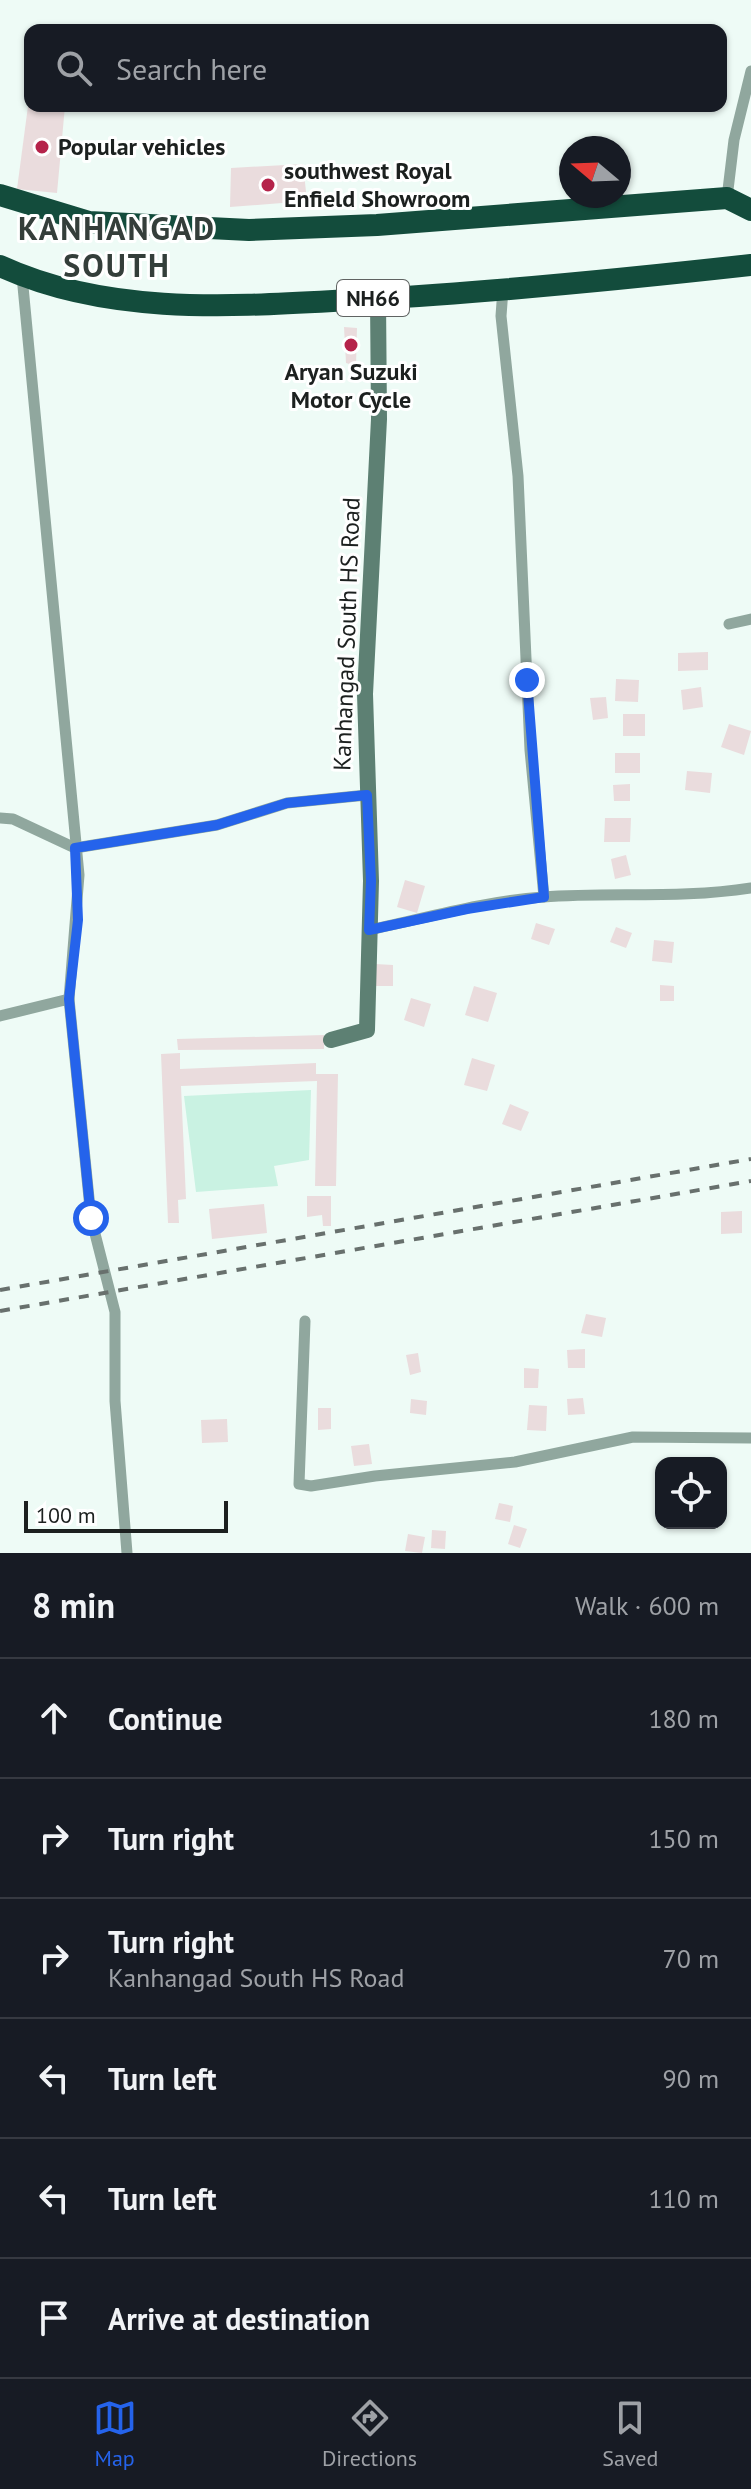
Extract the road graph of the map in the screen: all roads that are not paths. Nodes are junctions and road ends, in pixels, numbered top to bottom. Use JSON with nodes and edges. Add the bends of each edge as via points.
{"nodes":[{"id":1,"x":751,"y":71,"type":"edge"},
{"id":2,"x":0,"y":195,"type":"edge"},
{"id":3,"x":751,"y":197,"type":"edge"},
{"id":4,"x":727,"y":198,"type":"junction"},
{"id":5,"x":751,"y":210,"type":"edge"},
{"id":6,"x":751,"y":265,"type":"edge"},
{"id":7,"x":0,"y":266,"type":"edge"},
{"id":8,"x":22,"y":276,"type":"junction"},
{"id":9,"x":503,"y":289,"type":"junction"},
{"id":10,"x":378,"y":298,"type":"junction"},
{"id":11,"x":751,"y":619,"type":"edge"},
{"id":12,"x":729,"y":624,"type":"dead end"},
{"id":13,"x":367,"y":795,"type":"junction"},
{"id":14,"x":0,"y":818,"type":"edge"},
{"id":15,"x":75,"y":848,"type":"junction"},
{"id":16,"x":751,"y":888,"type":"edge"},
{"id":17,"x":544,"y":897,"type":"junction"},
{"id":18,"x":369,"y":930,"type":"junction"},
{"id":19,"x":69,"y":999,"type":"junction"},
{"id":20,"x":0,"y":1016,"type":"edge"},
{"id":21,"x":331,"y":1040,"type":"dead end"},
{"id":22,"x":305,"y":1321,"type":"dead end"},
{"id":23,"x":751,"y":1438,"type":"edge"},
{"id":24,"x":127,"y":1553,"type":"edge"}],
"edges":[{"from":1,"to":4,"type":"street"},
{"from":2,"to":4,"type":"highway","via":[[89,222],[249,230]]},
{"from":3,"to":4,"type":"street"},
{"from":4,"to":5,"type":"highway"},
{"from":6,"to":9,"type":"highway","number":"NH66"},
{"from":7,"to":8,"type":"highway","number":"NH66"},
{"from":8,"to":10,"type":"highway","number":"NH66","via":[[112,300],[246,305]]},
{"from":8,"to":15,"type":"street"},
{"from":9,"to":10,"type":"highway","number":"NH66"},
{"from":9,"to":17,"type":"street","via":[[501,316],[518,476],[530,750]]},
{"from":10,"to":13,"type":"street","name":"Kanhangad South HS Road","via":[[379,419],[365,694]]},
{"from":11,"to":12,"type":"street"},
{"from":13,"to":15,"type":"street","via":[[287,803],[217,825]]},
{"from":13,"to":18,"type":"street","name":"Kanhangad South HS Road"},
{"from":14,"to":15,"type":"street"},
{"from":15,"to":19,"type":"street","via":[[78,920]]},
{"from":16,"to":17,"type":"street","via":[[666,896]]},
{"from":17,"to":18,"type":"street"},
{"from":18,"to":21,"type":"street","name":"Kanhangad South HS Road","via":[[367,1030]]},
{"from":19,"to":20,"type":"street"},
{"from":19,"to":24,"type":"street","via":[[91,1218],[115,1312],[115,1401]]},
{"from":22,"to":23,"type":"street","via":[[299,1484],[515,1462],[633,1437]]}]}
